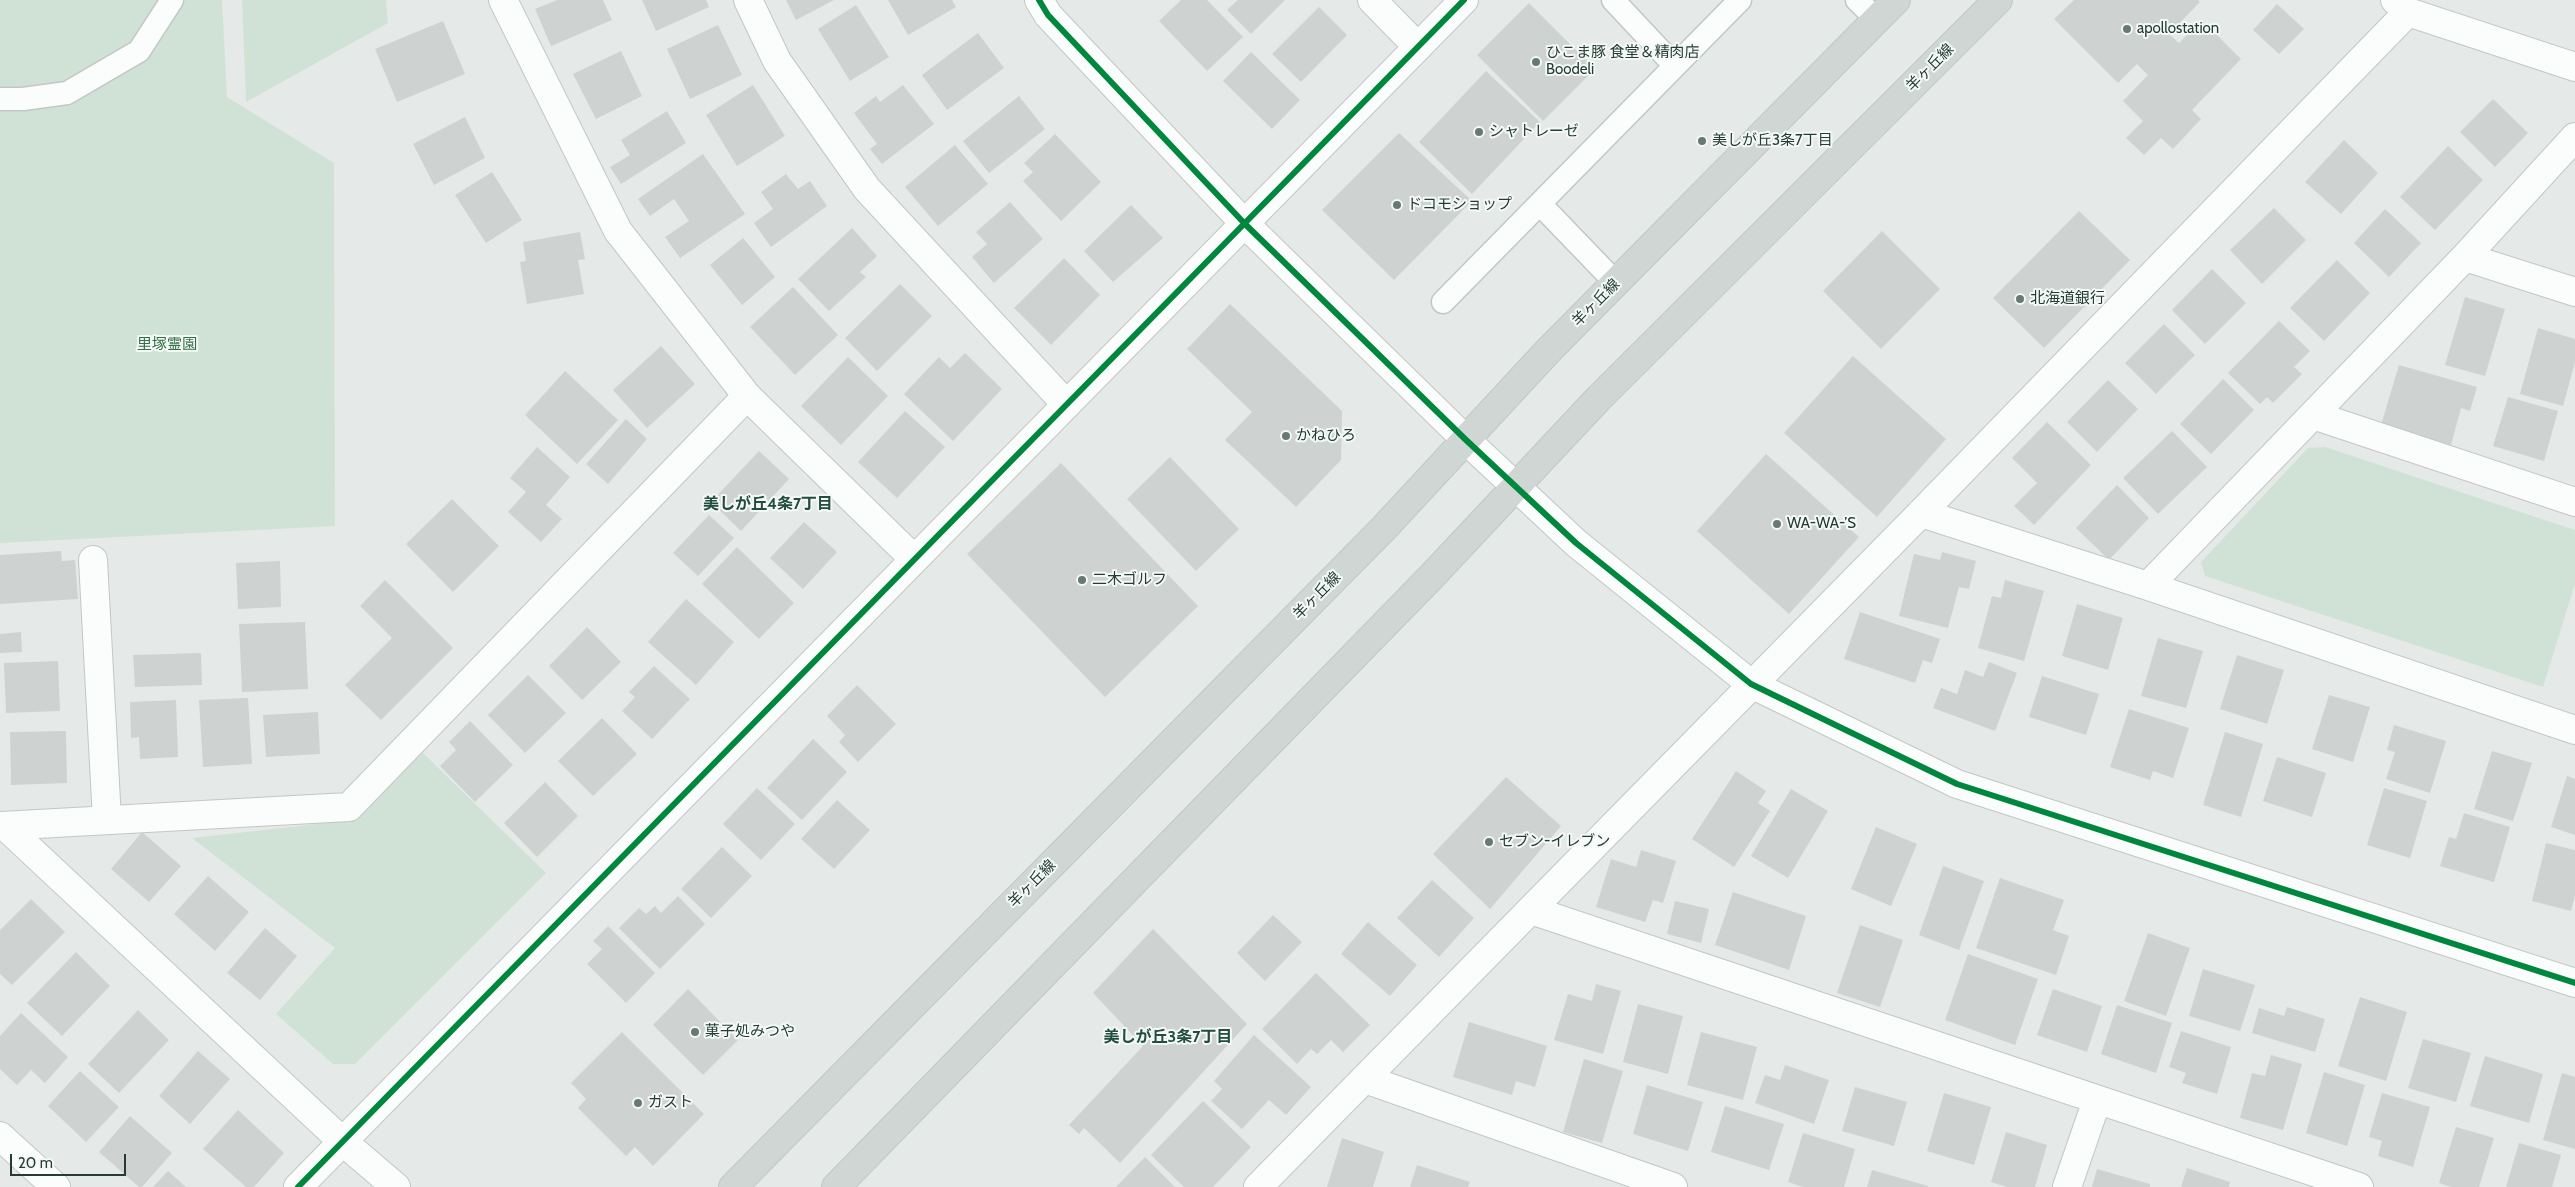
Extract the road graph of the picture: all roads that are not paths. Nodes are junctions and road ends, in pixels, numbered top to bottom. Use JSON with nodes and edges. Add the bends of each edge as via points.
{"nodes":[{"id":1,"x":172,"y":0,"type":"edge"},
{"id":2,"x":503,"y":0,"type":"edge"},
{"id":3,"x":748,"y":0,"type":"edge"},
{"id":4,"x":1039,"y":0,"type":"edge"},
{"id":5,"x":1372,"y":0,"type":"edge"},
{"id":6,"x":1464,"y":0,"type":"edge"},
{"id":7,"x":1613,"y":0,"type":"edge"},
{"id":8,"x":1740,"y":0,"type":"edge"},
{"id":9,"x":1857,"y":0,"type":"edge"},
{"id":10,"x":1896,"y":0,"type":"edge"},
{"id":11,"x":1998,"y":0,"type":"edge"},
{"id":12,"x":2401,"y":6,"type":"edge"},
{"id":13,"x":1877,"y":20,"type":"junction"},
{"id":14,"x":1418,"y":47,"type":"junction"},
{"id":15,"x":1675,"y":66,"type":"junction"},
{"id":16,"x":2575,"y":67,"type":"edge"},
{"id":17,"x":0,"y":99,"type":"edge"},
{"id":18,"x":2575,"y":137,"type":"edge"},
{"id":19,"x":1540,"y":204,"type":"junction"},
{"id":20,"x":1245,"y":224,"type":"junction"},
{"id":21,"x":2465,"y":257,"type":"junction"},
{"id":22,"x":1616,"y":283,"type":"junction"},
{"id":23,"x":2575,"y":292,"type":"edge"},
{"id":24,"x":1443,"y":302,"type":"dead end"},
{"id":25,"x":747,"y":396,"type":"junction"},
{"id":26,"x":1066,"y":404,"type":"junction"},
{"id":27,"x":2313,"y":415,"type":"junction"},
{"id":28,"x":1465,"y":439,"type":"junction"},
{"id":29,"x":1518,"y":487,"type":"junction"},
{"id":30,"x":2575,"y":502,"type":"edge"},
{"id":31,"x":1921,"y":513,"type":"junction"},
{"id":32,"x":914,"y":558,"type":"junction"},
{"id":33,"x":93,"y":560,"type":"dead end"},
{"id":34,"x":2148,"y":586,"type":"junction"},
{"id":35,"x":1751,"y":684,"type":"junction"},
{"id":36,"x":2575,"y":730,"type":"edge"},
{"id":37,"x":107,"y":820,"type":"junction"},
{"id":38,"x":2,"y":826,"type":"edge"},
{"id":39,"x":1531,"y":910,"type":"junction"},
{"id":40,"x":2575,"y":983,"type":"edge"},
{"id":41,"x":1365,"y":1079,"type":"junction"},
{"id":42,"x":2097,"y":1100,"type":"junction"},
{"id":43,"x":0,"y":1136,"type":"edge"},
{"id":44,"x":342,"y":1141,"type":"junction"},
{"id":45,"x":56,"y":1187,"type":"edge"},
{"id":46,"x":298,"y":1187,"type":"edge"},
{"id":47,"x":396,"y":1187,"type":"edge"},
{"id":48,"x":733,"y":1187,"type":"edge"},
{"id":49,"x":836,"y":1187,"type":"edge"},
{"id":50,"x":1258,"y":1187,"type":"edge"},
{"id":51,"x":1673,"y":1187,"type":"edge"},
{"id":52,"x":2067,"y":1187,"type":"edge"},
{"id":53,"x":2359,"y":1187,"type":"edge"}],
"edges":[{"from":1,"to":17,"type":"lane","via":[[139,51],[67,93]]},
{"from":2,"to":25,"type":"street","via":[[618,231]]},
{"from":3,"to":26,"type":"street","via":[[777,61],[867,189]]},
{"from":4,"to":20,"type":"street","via":[[1048,15]]},
{"from":5,"to":14,"type":"street"},
{"from":6,"to":14,"type":"street"},
{"from":7,"to":15,"type":"lane"},
{"from":8,"to":15,"type":"lane"},
{"from":9,"to":13,"type":"lane"},
{"from":10,"to":13,"type":"main road","name":"羊ヶ丘線"},
{"from":11,"to":29,"type":"main road","name":"羊ヶ丘線","via":[[1598,399]]},
{"from":12,"to":16,"type":"street"},
{"from":12,"to":31,"type":"street"},
{"from":13,"to":22,"type":"main road","name":"羊ヶ丘線"},
{"from":14,"to":20,"type":"street"},
{"from":15,"to":19,"type":"lane"},
{"from":18,"to":21,"type":"street"},
{"from":19,"to":22,"type":"lane"},
{"from":19,"to":24,"type":"lane"},
{"from":20,"to":26,"type":"street"},
{"from":20,"to":28,"type":"street"},
{"from":21,"to":23,"type":"street"},
{"from":21,"to":27,"type":"street"},
{"from":22,"to":28,"type":"main road","name":"羊ヶ丘線"},
{"from":25,"to":32,"type":"street"},
{"from":25,"to":37,"type":"street","via":[[349,807]]},
{"from":26,"to":32,"type":"street"},
{"from":27,"to":30,"type":"street"},
{"from":27,"to":34,"type":"street"},
{"from":28,"to":29,"type":"street"},
{"from":28,"to":48,"type":"main road","name":"羊ヶ丘線","via":[[1384,528]]},
{"from":29,"to":35,"type":"street","via":[[1576,543]]},
{"from":29,"to":49,"type":"main road","name":"羊ヶ丘線"},
{"from":31,"to":34,"type":"street"},
{"from":31,"to":35,"type":"street"},
{"from":32,"to":44,"type":"street"},
{"from":33,"to":37,"type":"street"},
{"from":34,"to":36,"type":"street"},
{"from":35,"to":39,"type":"street"},
{"from":35,"to":40,"type":"street","via":[[1958,784]]},
{"from":37,"to":38,"type":"street"},
{"from":38,"to":44,"type":"street"},
{"from":39,"to":41,"type":"street"},
{"from":39,"to":42,"type":"street"},
{"from":41,"to":50,"type":"street"},
{"from":41,"to":51,"type":"street"},
{"from":42,"to":52,"type":"street"},
{"from":42,"to":53,"type":"street"},
{"from":43,"to":45,"type":"street"},
{"from":44,"to":46,"type":"street"},
{"from":44,"to":47,"type":"street"}]}
